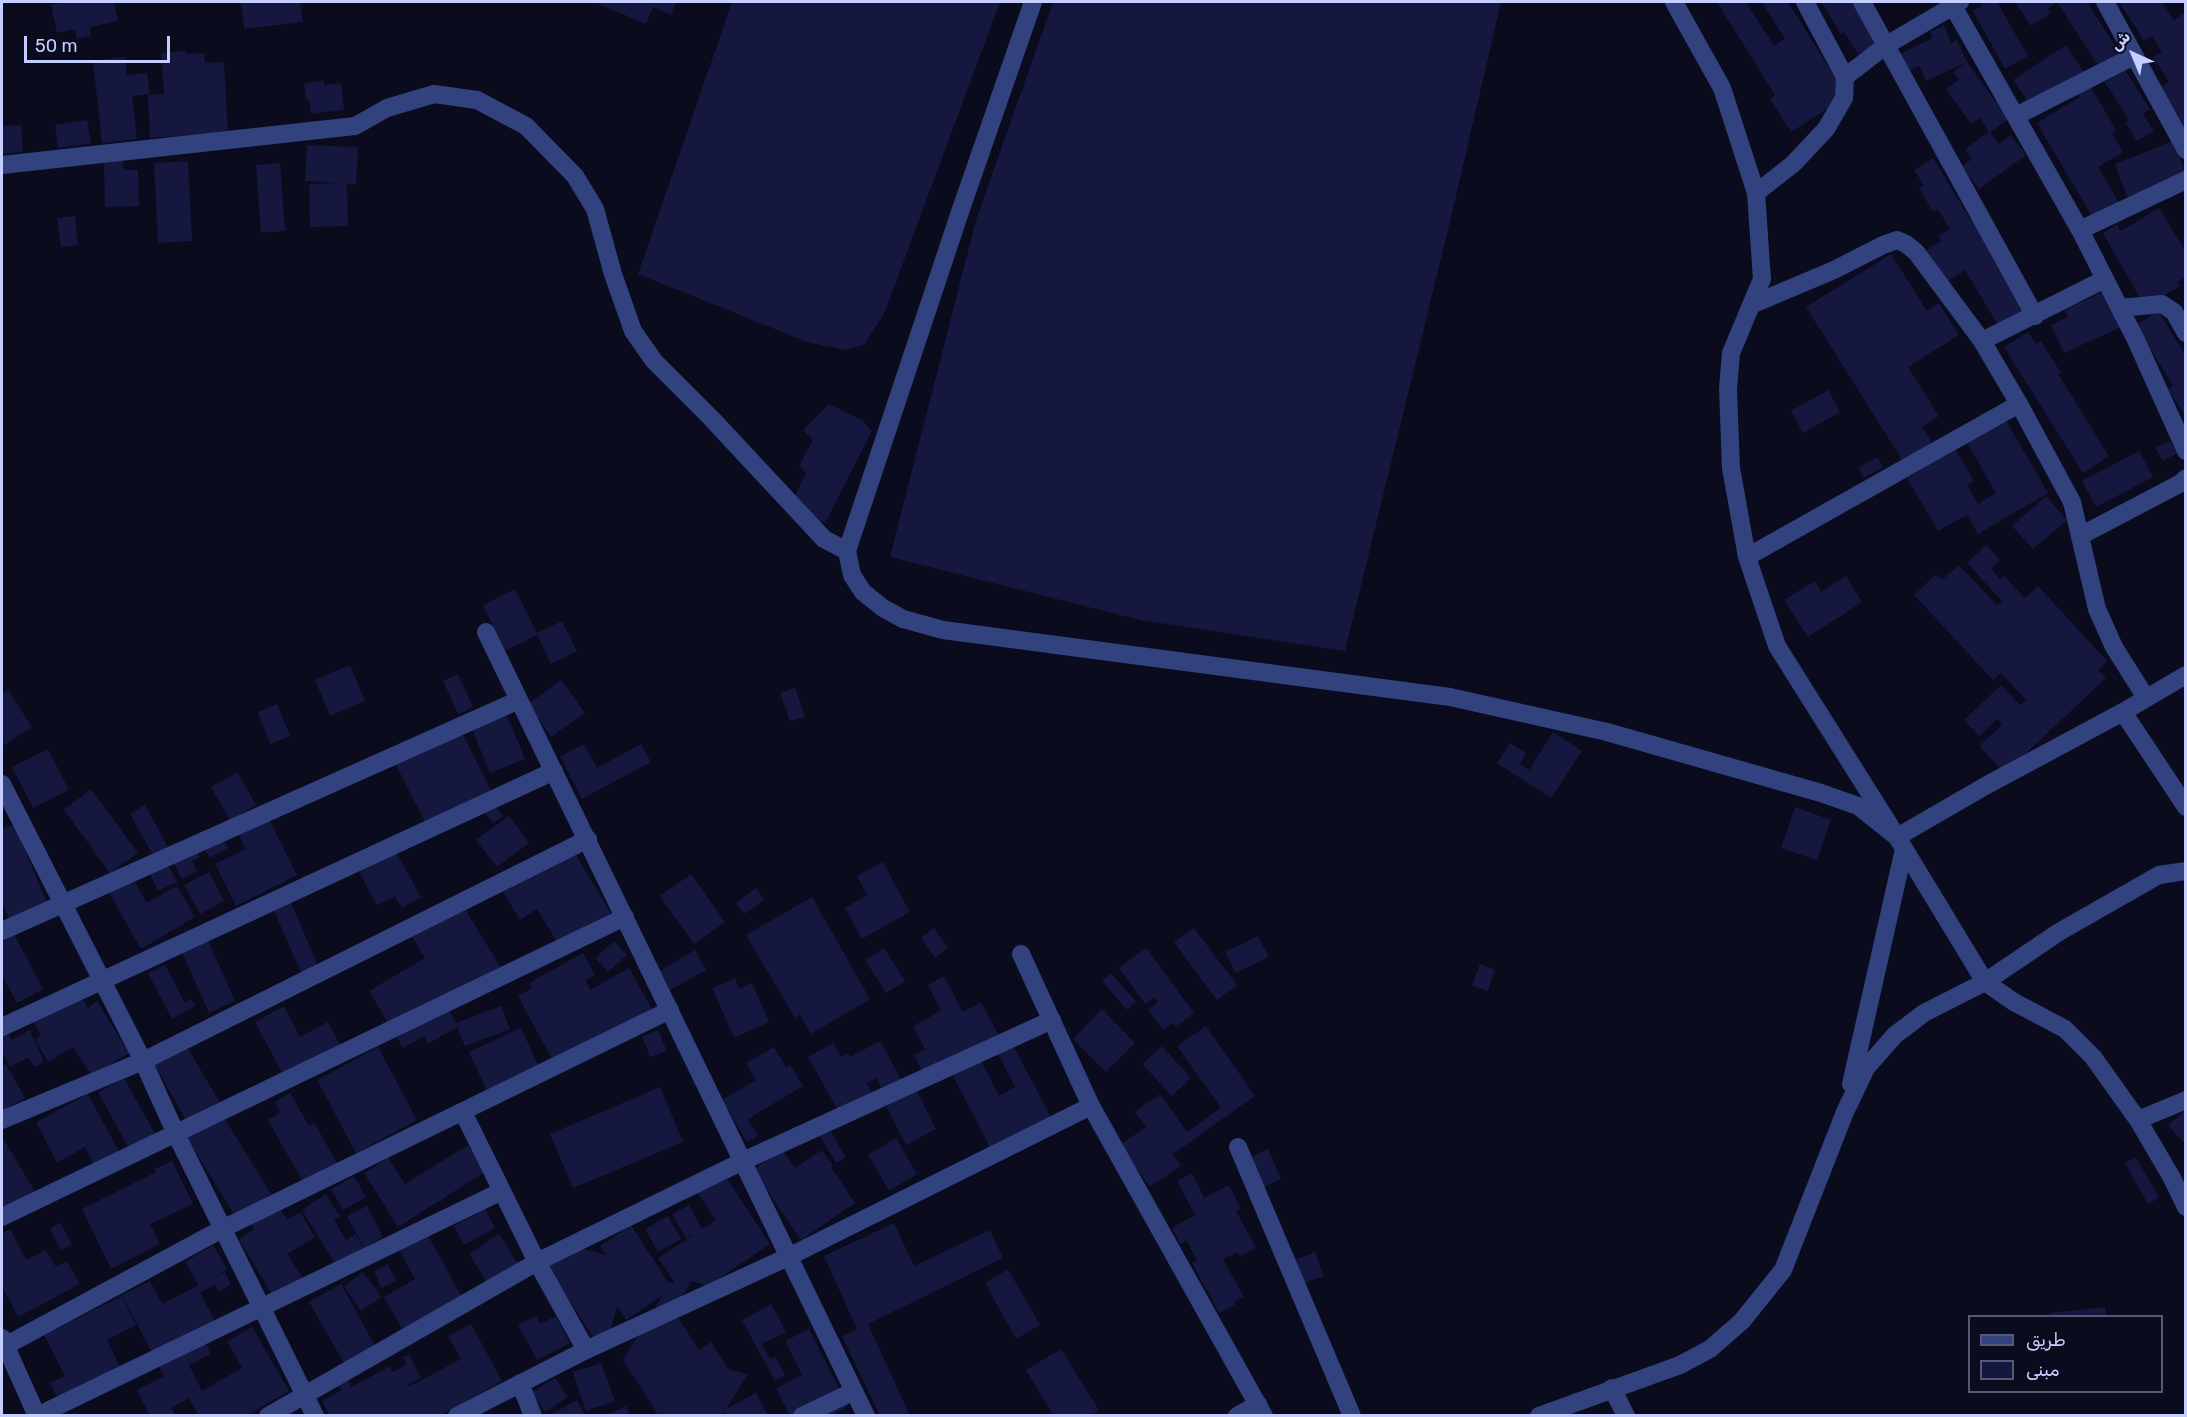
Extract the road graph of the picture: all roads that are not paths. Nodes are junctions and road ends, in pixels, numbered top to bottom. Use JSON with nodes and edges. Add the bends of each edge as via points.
{"nodes":[{"id":1,"x":1033,"y":2,"type":"edge"},
{"id":2,"x":1674,"y":2,"type":"edge"},
{"id":3,"x":1805,"y":2,"type":"edge"},
{"id":4,"x":1862,"y":2,"type":"edge"},
{"id":5,"x":2105,"y":2,"type":"edge"},
{"id":6,"x":1956,"y":4,"type":"edge"},
{"id":7,"x":1885,"y":46,"type":"junction"},
{"id":8,"x":2134,"y":56,"type":"junction"},
{"id":9,"x":1845,"y":77,"type":"junction"},
{"id":10,"x":2016,"y":116,"type":"junction"},
{"id":11,"x":2186,"y":150,"type":"edge"},
{"id":12,"x":2,"y":165,"type":"edge"},
{"id":13,"x":2186,"y":180,"type":"edge"},
{"id":14,"x":1756,"y":193,"type":"junction"},
{"id":15,"x":2080,"y":230,"type":"junction"},
{"id":16,"x":2105,"y":279,"type":"junction"},
{"id":17,"x":1751,"y":305,"type":"junction"},
{"id":18,"x":2120,"y":308,"type":"junction"},
{"id":19,"x":2036,"y":316,"type":"junction"},
{"id":20,"x":2186,"y":333,"type":"edge"},
{"id":21,"x":1982,"y":341,"type":"junction"},
{"id":22,"x":2019,"y":404,"type":"junction"},
{"id":23,"x":2186,"y":451,"type":"edge"},
{"id":24,"x":2186,"y":478,"type":"edge"},
{"id":25,"x":2080,"y":536,"type":"junction"},
{"id":26,"x":847,"y":551,"type":"junction"},
{"id":27,"x":1747,"y":557,"type":"junction"},
{"id":28,"x":486,"y":632,"type":"dead end"},
{"id":29,"x":2186,"y":675,"type":"edge"},
{"id":30,"x":2146,"y":698,"type":"junction"},
{"id":31,"x":519,"y":700,"type":"junction"},
{"id":32,"x":2123,"y":712,"type":"junction"},
{"id":33,"x":554,"y":771,"type":"junction"},
{"id":34,"x":2,"y":784,"type":"edge"},
{"id":35,"x":2186,"y":807,"type":"edge"},
{"id":36,"x":588,"y":839,"type":"junction"},
{"id":37,"x":1900,"y":843,"type":"junction"},
{"id":38,"x":2186,"y":871,"type":"edge"},
{"id":39,"x":63,"y":905,"type":"junction"},
{"id":40,"x":625,"y":917,"type":"junction"},
{"id":41,"x":2,"y":932,"type":"edge"},
{"id":42,"x":1022,"y":954,"type":"dead end"},
{"id":43,"x":102,"y":981,"type":"junction"},
{"id":44,"x":1985,"y":982,"type":"junction"},
{"id":45,"x":670,"y":1010,"type":"junction"},
{"id":46,"x":1052,"y":1020,"type":"junction"},
{"id":47,"x":2,"y":1027,"type":"edge"},
{"id":48,"x":143,"y":1061,"type":"junction"},
{"id":49,"x":2186,"y":1100,"type":"edge"},
{"id":50,"x":1091,"y":1106,"type":"junction"},
{"id":51,"x":464,"y":1112,"type":"junction"},
{"id":52,"x":1845,"y":1112,"type":"junction"},
{"id":53,"x":2,"y":1120,"type":"edge"},
{"id":54,"x":2138,"y":1120,"type":"junction"},
{"id":55,"x":176,"y":1134,"type":"junction"},
{"id":56,"x":1239,"y":1147,"type":"dead end"},
{"id":57,"x":743,"y":1161,"type":"junction"},
{"id":58,"x":502,"y":1191,"type":"junction"},
{"id":59,"x":2186,"y":1207,"type":"edge"},
{"id":60,"x":2,"y":1217,"type":"edge"},
{"id":61,"x":222,"y":1229,"type":"junction"},
{"id":62,"x":788,"y":1257,"type":"junction"},
{"id":63,"x":537,"y":1262,"type":"junction"},
{"id":64,"x":262,"y":1305,"type":"junction"},
{"id":65,"x":3,"y":1342,"type":"edge"},
{"id":66,"x":586,"y":1350,"type":"junction"},
{"id":67,"x":520,"y":1383,"type":"junction"},
{"id":68,"x":1612,"y":1388,"type":"junction"},
{"id":69,"x":854,"y":1391,"type":"junction"},
{"id":70,"x":305,"y":1396,"type":"junction"},
{"id":71,"x":1261,"y":1410,"type":"edge"},
{"id":72,"x":268,"y":1416,"type":"edge"},
{"id":73,"x":315,"y":1416,"type":"edge"},
{"id":74,"x":457,"y":1416,"type":"edge"},
{"id":75,"x":533,"y":1416,"type":"edge"},
{"id":76,"x":802,"y":1416,"type":"edge"},
{"id":77,"x":866,"y":1416,"type":"edge"},
{"id":78,"x":1237,"y":1416,"type":"edge"},
{"id":79,"x":1352,"y":1416,"type":"edge"},
{"id":80,"x":1539,"y":1416,"type":"edge"},
{"id":81,"x":1626,"y":1416,"type":"edge"}],
"edges":[{"from":1,"to":26,"type":"street"},
{"from":2,"to":14,"type":"street","via":[[1722,88]]},
{"from":3,"to":9,"type":"street"},
{"from":4,"to":7,"type":"street"},
{"from":5,"to":8,"type":"street"},
{"from":6,"to":7,"type":"street"},
{"from":6,"to":10,"type":"street"},
{"from":7,"to":9,"type":"street"},
{"from":7,"to":19,"type":"street"},
{"from":8,"to":10,"type":"street"},
{"from":8,"to":11,"type":"street"},
{"from":9,"to":14,"type":"street","via":[[1844,98],[1826,129],[1793,164]]},
{"from":10,"to":15,"type":"street"},
{"from":12,"to":26,"type":"street","via":[[355,126],[387,108],[434,94],[477,100],[526,126],[575,176],[595,210],[633,331],[654,361],[824,539]]},
{"from":13,"to":15,"type":"street"},
{"from":14,"to":17,"type":"street","via":[[1762,279]]},
{"from":15,"to":16,"type":"street"},
{"from":16,"to":18,"type":"street"},
{"from":16,"to":19,"type":"street"},
{"from":17,"to":21,"type":"street","via":[[1896,240],[1916,252]]},
{"from":17,"to":27,"type":"street","via":[[1731,353],[1728,389],[1731,468]]},
{"from":18,"to":20,"type":"street","via":[[2162,304],[2174,312]]},
{"from":18,"to":23,"type":"street"},
{"from":19,"to":21,"type":"street"},
{"from":21,"to":22,"type":"street"},
{"from":22,"to":25,"type":"street","via":[[2072,502]]},
{"from":22,"to":27,"type":"street"},
{"from":24,"to":25,"type":"street"},
{"from":25,"to":30,"type":"street","via":[[2097,609],[2114,647]]},
{"from":26,"to":37,"type":"street","via":[[852,575],[863,592],[903,619],[943,630],[1450,697],[1607,732],[1858,806]]},
{"from":27,"to":37,"type":"street","via":[[1778,646]]},
{"from":28,"to":31,"type":"street"},
{"from":29,"to":30,"type":"street"},
{"from":30,"to":32,"type":"street"},
{"from":31,"to":33,"type":"street"},
{"from":31,"to":39,"type":"street"},
{"from":32,"to":35,"type":"street"},
{"from":32,"to":37,"type":"street","via":[[1987,785]]},
{"from":33,"to":36,"type":"street"},
{"from":33,"to":43,"type":"street"},
{"from":34,"to":39,"type":"street"},
{"from":36,"to":40,"type":"street"},
{"from":36,"to":48,"type":"street"},
{"from":37,"to":44,"type":"street"},
{"from":37,"to":52,"type":"street"},
{"from":38,"to":44,"type":"street","via":[[2159,875],[2059,932]]},
{"from":39,"to":41,"type":"street"},
{"from":39,"to":43,"type":"street"},
{"from":40,"to":45,"type":"street"},
{"from":40,"to":55,"type":"street"},
{"from":42,"to":46,"type":"street"},
{"from":43,"to":47,"type":"street"},
{"from":43,"to":48,"type":"street"},
{"from":44,"to":52,"type":"street","via":[[1924,1013],[1895,1035],[1866,1068]]},
{"from":44,"to":54,"type":"street","via":[[2065,1029],[2093,1057]]},
{"from":45,"to":51,"type":"street"},
{"from":45,"to":57,"type":"street"},
{"from":46,"to":50,"type":"street"},
{"from":46,"to":57,"type":"street"},
{"from":48,"to":53,"type":"street"},
{"from":48,"to":55,"type":"street"},
{"from":49,"to":54,"type":"street"},
{"from":50,"to":62,"type":"street"},
{"from":50,"to":71,"type":"street"},
{"from":51,"to":58,"type":"street"},
{"from":51,"to":61,"type":"street"},
{"from":52,"to":68,"type":"street","via":[[1783,1270],[1742,1321],[1710,1349],[1680,1365]]},
{"from":54,"to":59,"type":"street"},
{"from":55,"to":60,"type":"street"},
{"from":55,"to":61,"type":"street"},
{"from":56,"to":79,"type":"street"},
{"from":57,"to":62,"type":"street"},
{"from":57,"to":63,"type":"street"},
{"from":58,"to":63,"type":"street"},
{"from":58,"to":64,"type":"street"},
{"from":61,"to":64,"type":"street"},
{"from":61,"to":65,"type":"street"},
{"from":62,"to":66,"type":"street"},
{"from":62,"to":69,"type":"street"},
{"from":63,"to":66,"type":"street"},
{"from":63,"to":70,"type":"street"},
{"from":64,"to":65,"type":"street","via":[[37,1416]]},
{"from":64,"to":70,"type":"street"},
{"from":66,"to":67,"type":"street"},
{"from":67,"to":74,"type":"street"},
{"from":67,"to":75,"type":"street"},
{"from":68,"to":80,"type":"street"},
{"from":68,"to":81,"type":"street"},
{"from":69,"to":76,"type":"street"},
{"from":69,"to":77,"type":"street"},
{"from":70,"to":72,"type":"street"},
{"from":70,"to":73,"type":"street"},
{"from":71,"to":78,"type":"street"}]}
